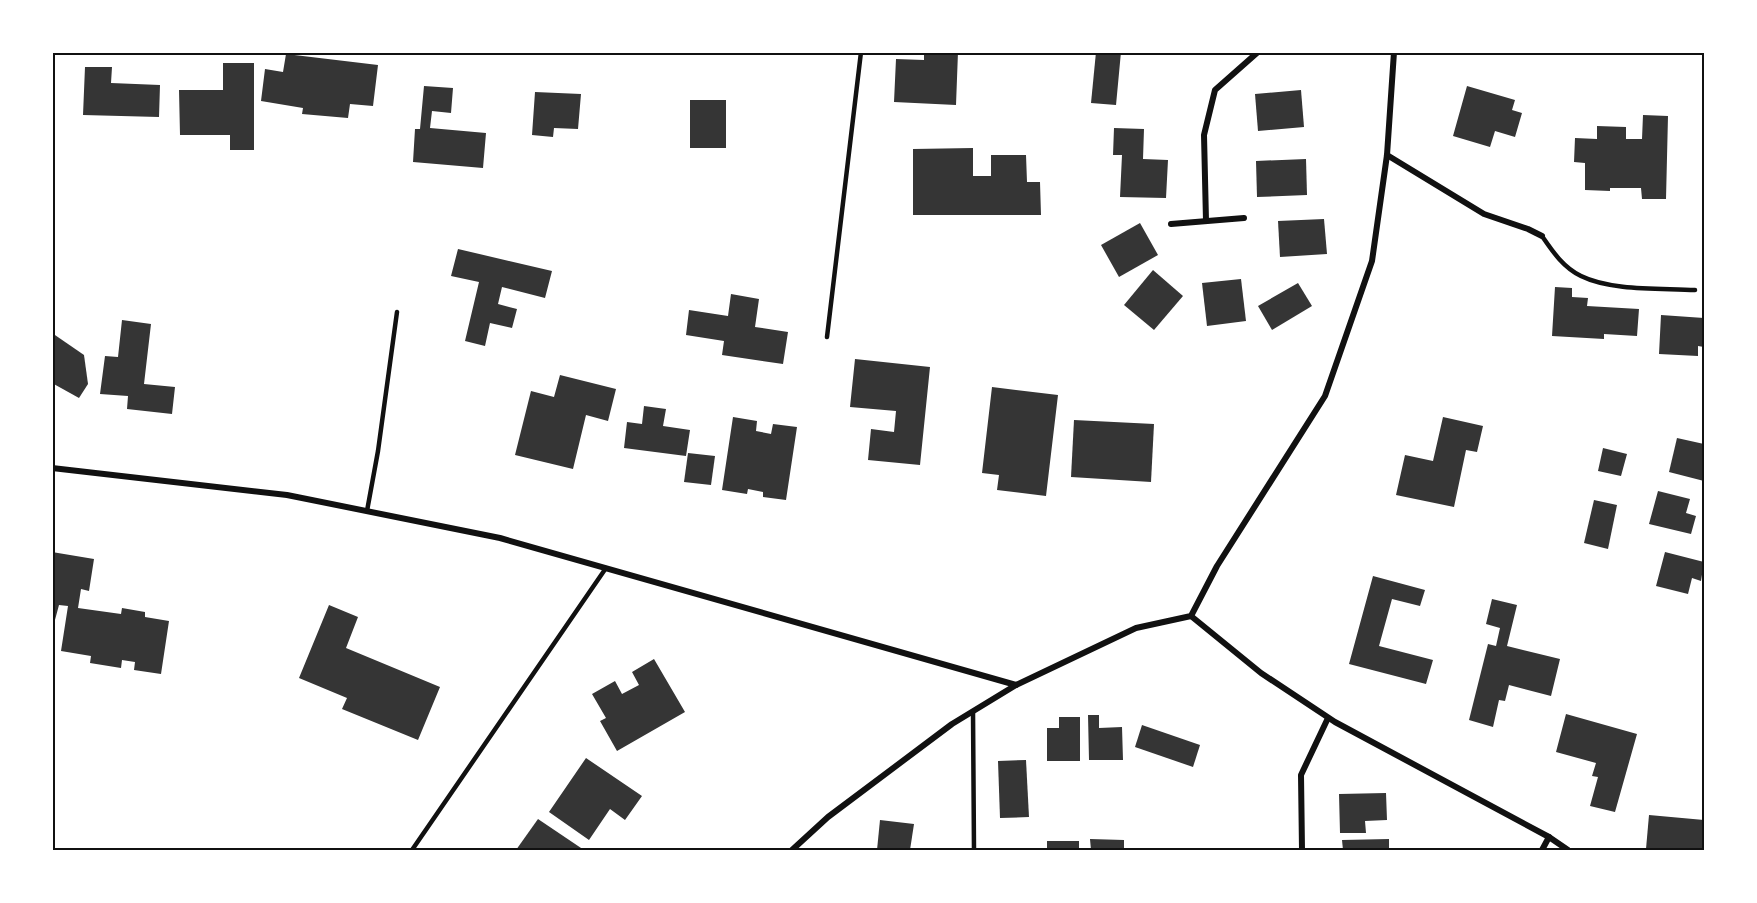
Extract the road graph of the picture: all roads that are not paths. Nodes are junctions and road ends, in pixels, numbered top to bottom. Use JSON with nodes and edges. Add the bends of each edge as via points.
{"nodes":[{"id":1,"x":861,"y":52,"type":"edge"},
{"id":2,"x":1258,"y":52,"type":"edge"},
{"id":3,"x":1394,"y":52,"type":"edge"},
{"id":4,"x":1387,"y":155,"type":"junction"},
{"id":5,"x":1244,"y":218,"type":"dead end"},
{"id":6,"x":1206,"y":220,"type":"junction"},
{"id":7,"x":1171,"y":224,"type":"dead end"},
{"id":8,"x":1542,"y":236,"type":"joint"},
{"id":9,"x":1695,"y":290,"type":"dead end"},
{"id":10,"x":397,"y":312,"type":"dead end"},
{"id":11,"x":827,"y":337,"type":"dead end"},
{"id":12,"x":52,"y":468,"type":"edge"},
{"id":13,"x":367,"y":511,"type":"junction"},
{"id":14,"x":606,"y":568,"type":"junction"},
{"id":15,"x":1191,"y":616,"type":"junction"},
{"id":16,"x":1016,"y":685,"type":"junction"},
{"id":17,"x":973,"y":711,"type":"junction"},
{"id":18,"x":1328,"y":718,"type":"junction"},
{"id":19,"x":1549,"y":837,"type":"junction"},
{"id":20,"x":412,"y":850,"type":"edge"},
{"id":21,"x":792,"y":850,"type":"edge"},
{"id":22,"x":974,"y":850,"type":"edge"},
{"id":23,"x":1302,"y":850,"type":"edge"},
{"id":24,"x":1542,"y":850,"type":"edge"},
{"id":25,"x":1568,"y":850,"type":"edge"}],
"edges":[{"from":1,"to":11,"type":"lane"},
{"from":2,"to":6,"type":"street","via":[[1215,90],[1204,135]]},
{"from":3,"to":4,"type":"street"},
{"from":4,"to":8,"type":"street","via":[[1484,214]]},
{"from":4,"to":15,"type":"street","via":[[1372,261],[1325,396],[1217,566]]},
{"from":5,"to":6,"type":"street"},
{"from":6,"to":7,"type":"street"},
{"from":8,"to":9,"type":"lane","via":[[1567,267],[1595,282]]},
{"from":10,"to":13,"type":"lane"},
{"from":12,"to":13,"type":"street","via":[[287,495]]},
{"from":13,"to":14,"type":"street","via":[[500,538]]},
{"from":14,"to":16,"type":"street"},
{"from":14,"to":20,"type":"lane"},
{"from":15,"to":16,"type":"street","via":[[1136,628]]},
{"from":15,"to":18,"type":"street","via":[[1261,673]]},
{"from":16,"to":17,"type":"street"},
{"from":17,"to":21,"type":"street","via":[[828,816]]},
{"from":17,"to":22,"type":"lane"},
{"from":18,"to":19,"type":"street"},
{"from":18,"to":23,"type":"street","via":[[1301,775]]},
{"from":19,"to":24,"type":"street"},
{"from":19,"to":25,"type":"street"}]}
